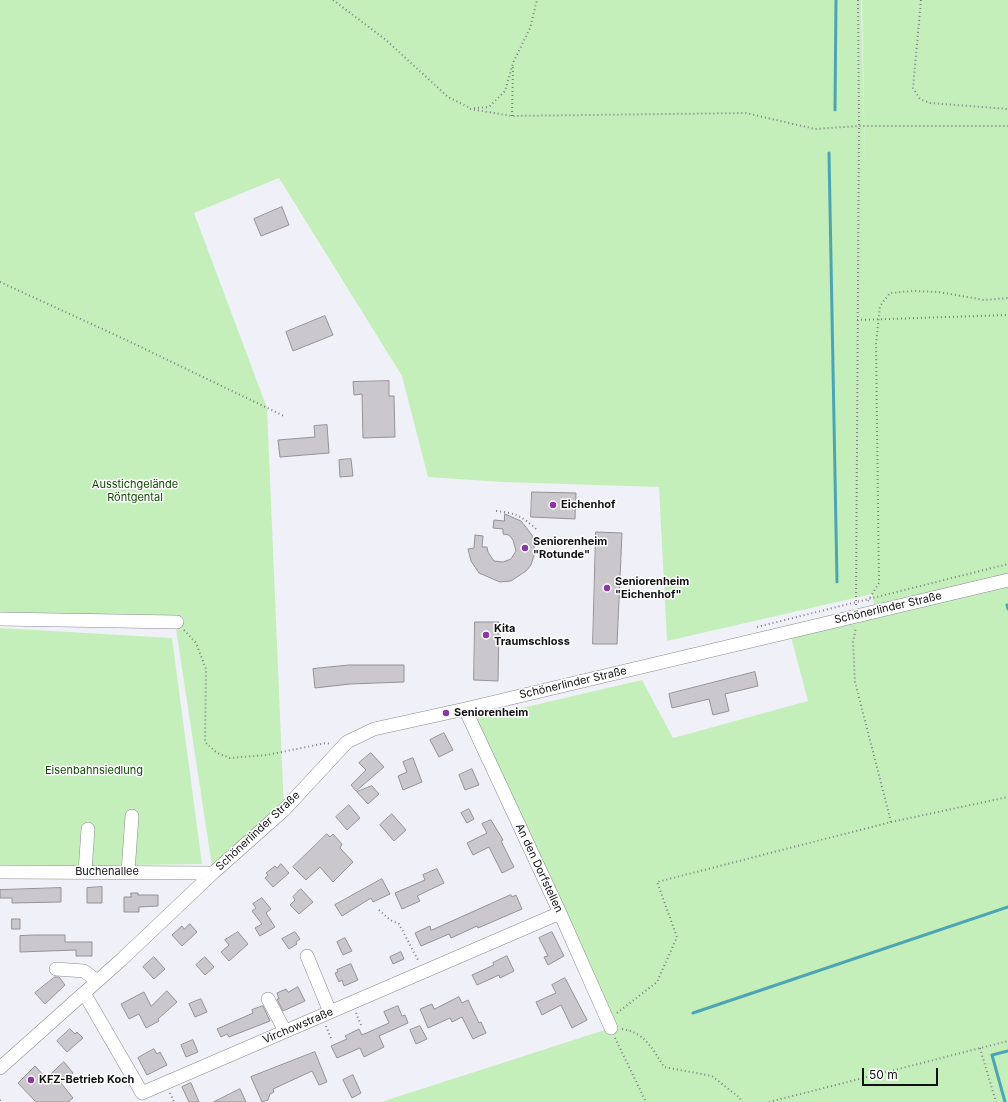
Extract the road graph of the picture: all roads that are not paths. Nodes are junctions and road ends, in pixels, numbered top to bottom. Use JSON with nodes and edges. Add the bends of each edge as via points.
{"nodes":[{"id":1,"x":1008,"y":580,"type":"edge"},
{"id":2,"x":0,"y":619,"type":"edge"},
{"id":3,"x":176,"y":622,"type":"road end"},
{"id":4,"x":465,"y":709,"type":"junction"},
{"id":5,"x":132,"y":816,"type":"dead end"},
{"id":6,"x":88,"y":829,"type":"dead end"},
{"id":7,"x":0,"y":872,"type":"edge"},
{"id":8,"x":85,"y":872,"type":"junction"},
{"id":9,"x":128,"y":872,"type":"junction"},
{"id":10,"x":213,"y":872,"type":"junction"},
{"id":11,"x":560,"y":913,"type":"junction"},
{"id":12,"x":307,"y":956,"type":"dead end"},
{"id":13,"x":56,"y":969,"type":"dead end"},
{"id":14,"x":97,"y":981,"type":"junction"},
{"id":15,"x":84,"y":993,"type":"junction"},
{"id":16,"x":268,"y":998,"type":"dead end"},
{"id":17,"x":326,"y":1014,"type":"junction"},
{"id":18,"x":609,"y":1024,"type":"road end"},
{"id":19,"x":285,"y":1031,"type":"junction"},
{"id":20,"x":0,"y":1068,"type":"edge"}],
"edges":[{"from":1,"to":4,"type":"street","name":"Schönerlinder Straße"},
{"from":2,"to":3,"type":"street"},
{"from":4,"to":10,"type":"street","name":"Schönerlinder Straße","via":[[374,729],[347,742],[284,810]]},
{"from":4,"to":11,"type":"street","name":"An den Dorfstellen"},
{"from":5,"to":9,"type":"street"},
{"from":6,"to":8,"type":"street"},
{"from":7,"to":8,"type":"street","name":"Buchenallee"},
{"from":8,"to":9,"type":"street","name":"Buchenallee"},
{"from":9,"to":10,"type":"street","name":"Buchenallee"},
{"from":10,"to":14,"type":"street","name":"Schönerlinder Straße"},
{"from":11,"to":17,"type":"street","name":"Virchowstraße"},
{"from":11,"to":18,"type":"street","name":"An den Dorfstellen"},
{"from":12,"to":17,"type":"street"},
{"from":13,"to":14,"type":"street","via":[[84,971]]},
{"from":14,"to":15,"type":"street","name":"Schönerlinder Straße"},
{"from":15,"to":19,"type":"street","name":"Virchowstraße","via":[[142,1093]]},
{"from":15,"to":20,"type":"street","name":"Schönerlinder Straße"},
{"from":16,"to":19,"type":"street"},
{"from":17,"to":19,"type":"street","name":"Virchowstraße"}]}
